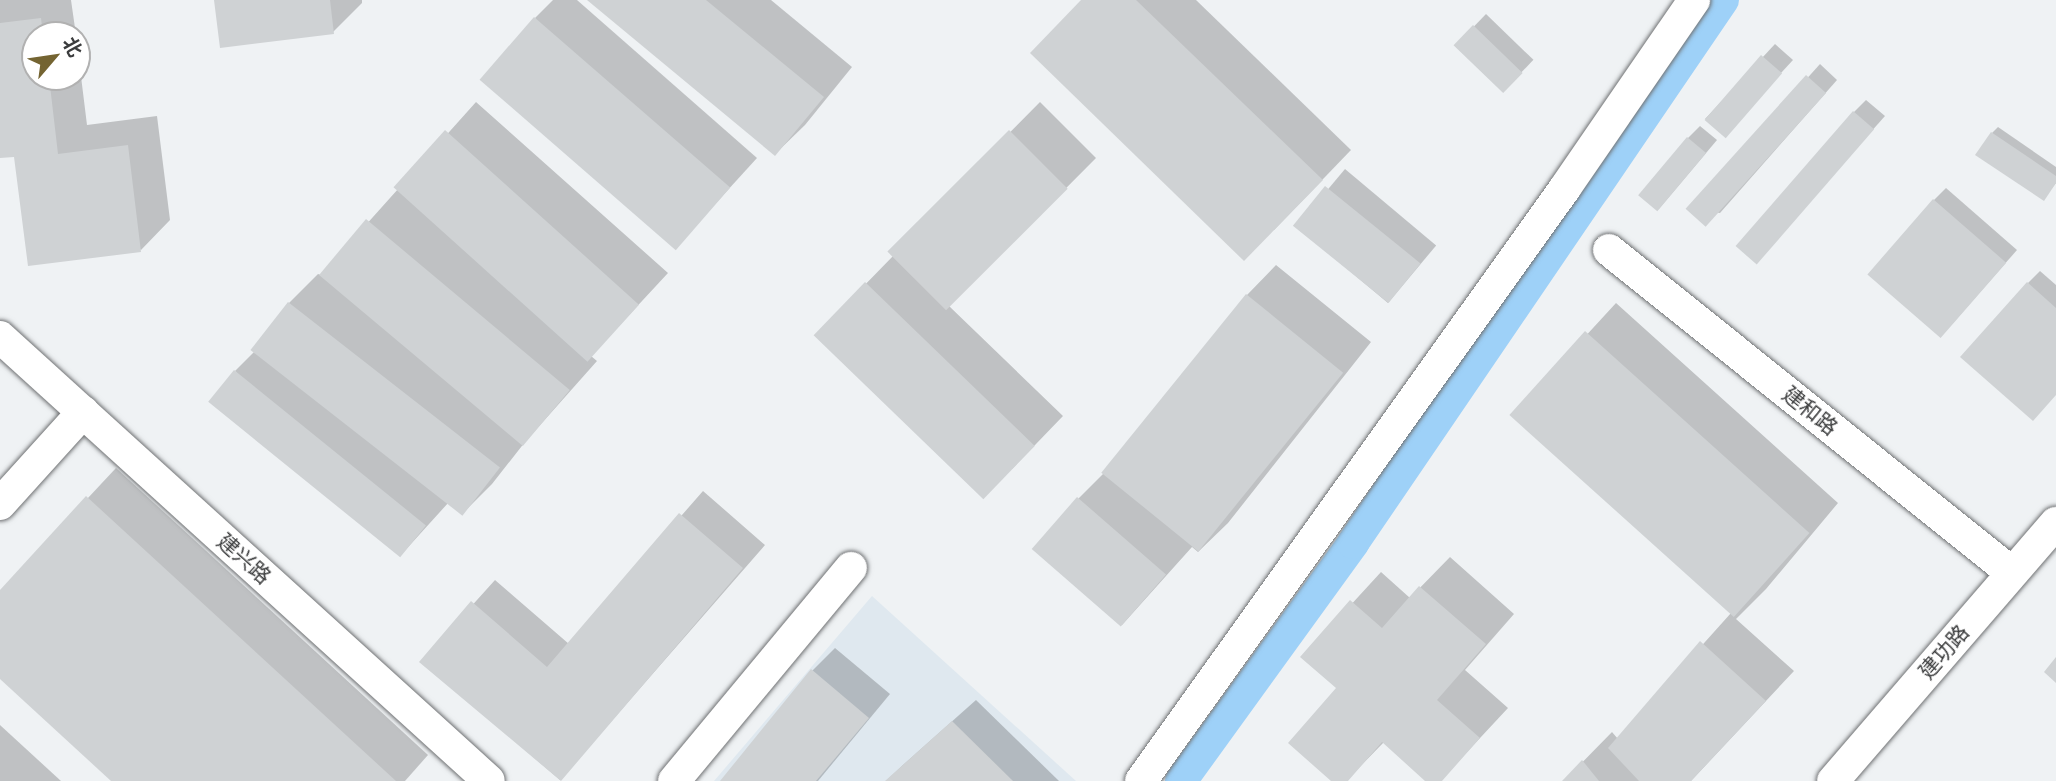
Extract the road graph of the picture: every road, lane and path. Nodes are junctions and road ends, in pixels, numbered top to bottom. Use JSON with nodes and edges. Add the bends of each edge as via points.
{"nodes":[{"id":1,"x":1694,"y":0,"type":"edge"},
{"id":2,"x":1609,"y":250,"type":"dead end"},
{"id":3,"x":0,"y":337,"type":"edge"},
{"id":4,"x":83,"y":412,"type":"junction"},
{"id":5,"x":0,"y":504,"type":"edge"},
{"id":6,"x":2056,"y":523,"type":"edge"},
{"id":7,"x":851,"y":568,"type":"dead end"},
{"id":8,"x":2012,"y":573,"type":"junction"},
{"id":9,"x":489,"y":781,"type":"edge"},
{"id":10,"x":674,"y":781,"type":"edge"},
{"id":11,"x":1140,"y":781,"type":"edge"},
{"id":12,"x":1833,"y":781,"type":"edge"}],
"edges":[{"from":1,"to":11,"type":"street"},
{"from":2,"to":8,"type":"street","name":"建和路"},
{"from":3,"to":4,"type":"street","name":"建兴路"},
{"from":4,"to":5,"type":"street"},
{"from":4,"to":9,"type":"street","name":"建兴路"},
{"from":6,"to":8,"type":"street","name":"建功路"},
{"from":7,"to":10,"type":"street"},
{"from":8,"to":12,"type":"street","name":"建功路"}]}
